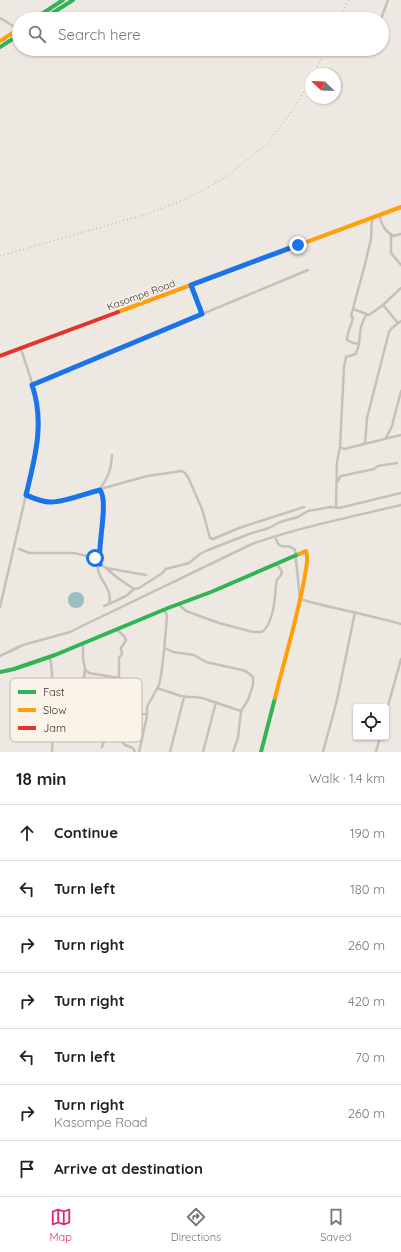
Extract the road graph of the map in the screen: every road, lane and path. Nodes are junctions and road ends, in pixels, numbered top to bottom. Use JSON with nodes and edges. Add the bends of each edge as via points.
{"nodes":[{"id":1,"x":63,"y":0,"type":"edge"},
{"id":2,"x":73,"y":0,"type":"edge"},
{"id":3,"x":388,"y":0,"type":"edge"},
{"id":4,"x":45,"y":12,"type":"edge"},
{"id":5,"x":54,"y":12,"type":"edge"},
{"id":6,"x":384,"y":12,"type":"edge"},
{"id":7,"x":0,"y":18,"type":"edge"},
{"id":8,"x":12,"y":25,"type":"edge"},
{"id":9,"x":12,"y":33,"type":"edge"},
{"id":10,"x":12,"y":40,"type":"edge"},
{"id":11,"x":0,"y":41,"type":"edge"},
{"id":12,"x":0,"y":48,"type":"edge"},
{"id":13,"x":401,"y":207,"type":"edge"},
{"id":14,"x":379,"y":215,"type":"junction"},
{"id":15,"x":372,"y":218,"type":"junction"},
{"id":16,"x":391,"y":234,"type":"junction"},
{"id":17,"x":401,"y":234,"type":"edge"},
{"id":18,"x":401,"y":265,"type":"edge"},
{"id":19,"x":308,"y":270,"type":"dead end"},
{"id":20,"x":191,"y":285,"type":"junction"},
{"id":21,"x":401,"y":288,"type":"edge"},
{"id":22,"x":383,"y":305,"type":"junction"},
{"id":23,"x":354,"y":309,"type":"junction"},
{"id":24,"x":202,"y":314,"type":"junction"},
{"id":25,"x":368,"y":314,"type":"junction"},
{"id":26,"x":400,"y":322,"type":"edge"},
{"id":27,"x":359,"y":344,"type":"junction"},
{"id":28,"x":21,"y":349,"type":"junction"},
{"id":29,"x":0,"y":356,"type":"edge"},
{"id":30,"x":32,"y":385,"type":"junction"},
{"id":31,"x":401,"y":391,"type":"edge"},
{"id":32,"x":401,"y":435,"type":"edge"},
{"id":33,"x":386,"y":439,"type":"junction"},
{"id":34,"x":365,"y":444,"type":"junction"},
{"id":35,"x":340,"y":447,"type":"junction"},
{"id":36,"x":112,"y":455,"type":"dead end"},
{"id":37,"x":397,"y":463,"type":"dead end"},
{"id":38,"x":336,"y":482,"type":"junction"},
{"id":39,"x":100,"y":490,"type":"junction"},
{"id":40,"x":401,"y":493,"type":"edge"},
{"id":41,"x":26,"y":495,"type":"junction"},
{"id":42,"x":401,"y":505,"type":"edge"},
{"id":43,"x":304,"y":507,"type":"dead end"},
{"id":44,"x":338,"y":508,"type":"junction"},
{"id":45,"x":275,"y":536,"type":"junction"},
{"id":46,"x":19,"y":549,"type":"dead end"},
{"id":47,"x":295,"y":555,"type":"junction"},
{"id":48,"x":99,"y":564,"type":"junction"},
{"id":49,"x":277,"y":564,"type":"junction"},
{"id":50,"x":106,"y":568,"type":"junction"},
{"id":51,"x":146,"y":575,"type":"dead end"},
{"id":52,"x":134,"y":589,"type":"junction"},
{"id":53,"x":300,"y":599,"type":"junction"},
{"id":54,"x":109,"y":604,"type":"junction"},
{"id":55,"x":178,"y":604,"type":"junction"},
{"id":56,"x":104,"y":606,"type":"dead end"},
{"id":57,"x":0,"y":607,"type":"edge"},
{"id":58,"x":163,"y":610,"type":"junction"},
{"id":59,"x":355,"y":612,"type":"junction"},
{"id":60,"x":401,"y":624,"type":"edge"},
{"id":61,"x":117,"y":630,"type":"junction"},
{"id":62,"x":83,"y":644,"type":"junction"},
{"id":63,"x":165,"y":648,"type":"junction"},
{"id":64,"x":0,"y":656,"type":"edge"},
{"id":65,"x":49,"y":657,"type":"junction"},
{"id":66,"x":401,"y":660,"type":"edge"},
{"id":67,"x":85,"y":669,"type":"junction"},
{"id":68,"x":400,"y":670,"type":"edge"},
{"id":69,"x":0,"y":672,"type":"edge"},
{"id":70,"x":52,"y":678,"type":"edge"},
{"id":71,"x":84,"y":678,"type":"edge"},
{"id":72,"x":118,"y":678,"type":"joint"},
{"id":73,"x":157,"y":688,"type":"junction"},
{"id":74,"x":184,"y":697,"type":"junction"},
{"id":75,"x":216,"y":702,"type":"junction"},
{"id":76,"x":389,"y":704,"type":"edge"},
{"id":77,"x":241,"y":711,"type":"junction"},
{"id":78,"x":142,"y":714,"type":"edge"},
{"id":79,"x":147,"y":714,"type":"junction"},
{"id":80,"x":142,"y":738,"type":"edge"},
{"id":81,"x":379,"y":740,"type":"edge"},
{"id":82,"x":52,"y":742,"type":"edge"},
{"id":83,"x":104,"y":742,"type":"edge"},
{"id":84,"x":122,"y":742,"type":"edge"},
{"id":85,"x":141,"y":742,"type":"edge"},
{"id":86,"x":102,"y":747,"type":"dead end"},
{"id":87,"x":52,"y":752,"type":"edge"},
{"id":88,"x":135,"y":752,"type":"edge"},
{"id":89,"x":139,"y":752,"type":"edge"},
{"id":90,"x":170,"y":752,"type":"edge"},
{"id":91,"x":203,"y":752,"type":"edge"},
{"id":92,"x":233,"y":752,"type":"edge"},
{"id":93,"x":261,"y":752,"type":"edge"},
{"id":94,"x":323,"y":752,"type":"edge"},
{"id":95,"x":376,"y":752,"type":"edge"}],
"edges":[{"from":1,"to":4,"type":"main road"},
{"from":2,"to":5,"type":"main road"},
{"from":3,"to":6,"type":"street"},
{"from":7,"to":8,"type":"street"},
{"from":9,"to":11,"type":"main road"},
{"from":10,"to":12,"type":"main road"},
{"from":13,"to":14,"type":"main road","name":"Kasompe Road"},
{"from":14,"to":15,"type":"main road","name":"Kasompe Road"},
{"from":14,"to":16,"type":"street","via":[[385,230]]},
{"from":15,"to":20,"type":"main road","name":"Kasompe Road"},
{"from":15,"to":23,"type":"street","via":[[371,239]]},
{"from":16,"to":17,"type":"street"},
{"from":16,"to":18,"type":"street","via":[[391,253]]},
{"from":19,"to":24,"type":"street"},
{"from":20,"to":24,"type":"street"},
{"from":20,"to":28,"type":"main road","name":"Kasompe Road"},
{"from":21,"to":22,"type":"street"},
{"from":22,"to":25,"type":"street"},
{"from":22,"to":26,"type":"street"},
{"from":23,"to":25,"type":"street"},
{"from":23,"to":27,"type":"street","via":[[347,340]]},
{"from":24,"to":30,"type":"street"},
{"from":25,"to":27,"type":"street","via":[[360,327]]},
{"from":26,"to":34,"type":"street","via":[[389,332],[367,418]]},
{"from":27,"to":35,"type":"street","via":[[356,354],[346,357],[344,367]]},
{"from":28,"to":29,"type":"main road","name":"Kasompe Road"},
{"from":28,"to":30,"type":"street"},
{"from":30,"to":41,"type":"street","via":[[39,426],[38,443]]},
{"from":31,"to":33,"type":"street"},
{"from":32,"to":33,"type":"street"},
{"from":33,"to":34,"type":"street"},
{"from":34,"to":35,"type":"street","via":[[344,449]]},
{"from":35,"to":38,"type":"street"},
{"from":36,"to":39,"type":"street","via":[[112,466]]},
{"from":37,"to":38,"type":"street","via":[[341,476]]},
{"from":38,"to":44,"type":"street"},
{"from":39,"to":41,"type":"street","via":[[50,502]]},
{"from":39,"to":43,"type":"street","via":[[147,476],[178,471],[185,473],[202,509],[210,538]]},
{"from":39,"to":48,"type":"street","via":[[104,514]]},
{"from":40,"to":44,"type":"street"},
{"from":41,"to":57,"type":"street"},
{"from":42,"to":45,"type":"street"},
{"from":44,"to":52,"type":"street","via":[[308,511],[208,550],[192,562],[166,569]]},
{"from":45,"to":47,"type":"street","via":[[280,546],[294,548]]},
{"from":45,"to":64,"type":"street","via":[[252,544],[70,632],[23,644]]},
{"from":46,"to":48,"type":"street","via":[[36,554],[80,554],[95,558]]},
{"from":47,"to":49,"type":"main road"},
{"from":47,"to":53,"type":"street"},
{"from":47,"to":53,"type":"main road","via":[[304,551],[307,553]]},
{"from":48,"to":50,"type":"street"},
{"from":48,"to":54,"type":"street","via":[[99,572],[110,596]]},
{"from":49,"to":55,"type":"main road"},
{"from":49,"to":55,"type":"street","via":[[282,576],[277,581],[270,617],[262,632],[219,623],[186,611]]},
{"from":50,"to":51,"type":"street"},
{"from":50,"to":52,"type":"street","via":[[118,580]]},
{"from":52,"to":54,"type":"street"},
{"from":53,"to":59,"type":"street"},
{"from":53,"to":93,"type":"main road"},
{"from":54,"to":56,"type":"street"},
{"from":55,"to":58,"type":"main road"},
{"from":58,"to":61,"type":"main road"},
{"from":58,"to":63,"type":"street","via":[[167,616]]},
{"from":59,"to":60,"type":"street"},
{"from":59,"to":94,"type":"street","via":[[337,700]]},
{"from":61,"to":62,"type":"main road"},
{"from":61,"to":72,"type":"street","via":[[126,640],[121,648]]},
{"from":62,"to":65,"type":"main road"},
{"from":62,"to":67,"type":"street"},
{"from":63,"to":73,"type":"street"},
{"from":63,"to":77,"type":"street","via":[[173,652],[194,655],[206,662],[242,670],[251,675],[253,685]]},
{"from":65,"to":69,"type":"main road"},
{"from":65,"to":70,"type":"street"},
{"from":66,"to":68,"type":"street"},
{"from":67,"to":71,"type":"street"},
{"from":67,"to":72,"type":"street","via":[[89,673]]},
{"from":68,"to":76,"type":"street"},
{"from":73,"to":74,"type":"street"},
{"from":73,"to":79,"type":"street","via":[[147,707]]},
{"from":74,"to":75,"type":"street"},
{"from":74,"to":90,"type":"street"},
{"from":75,"to":77,"type":"street"},
{"from":75,"to":91,"type":"street"},
{"from":77,"to":92,"type":"street","via":[[238,738]]},
{"from":78,"to":79,"type":"street"},
{"from":79,"to":80,"type":"street"},
{"from":81,"to":95,"type":"street"},
{"from":82,"to":87,"type":"street"},
{"from":83,"to":86,"type":"street"},
{"from":84,"to":88,"type":"street"},
{"from":85,"to":89,"type":"street"}]}
